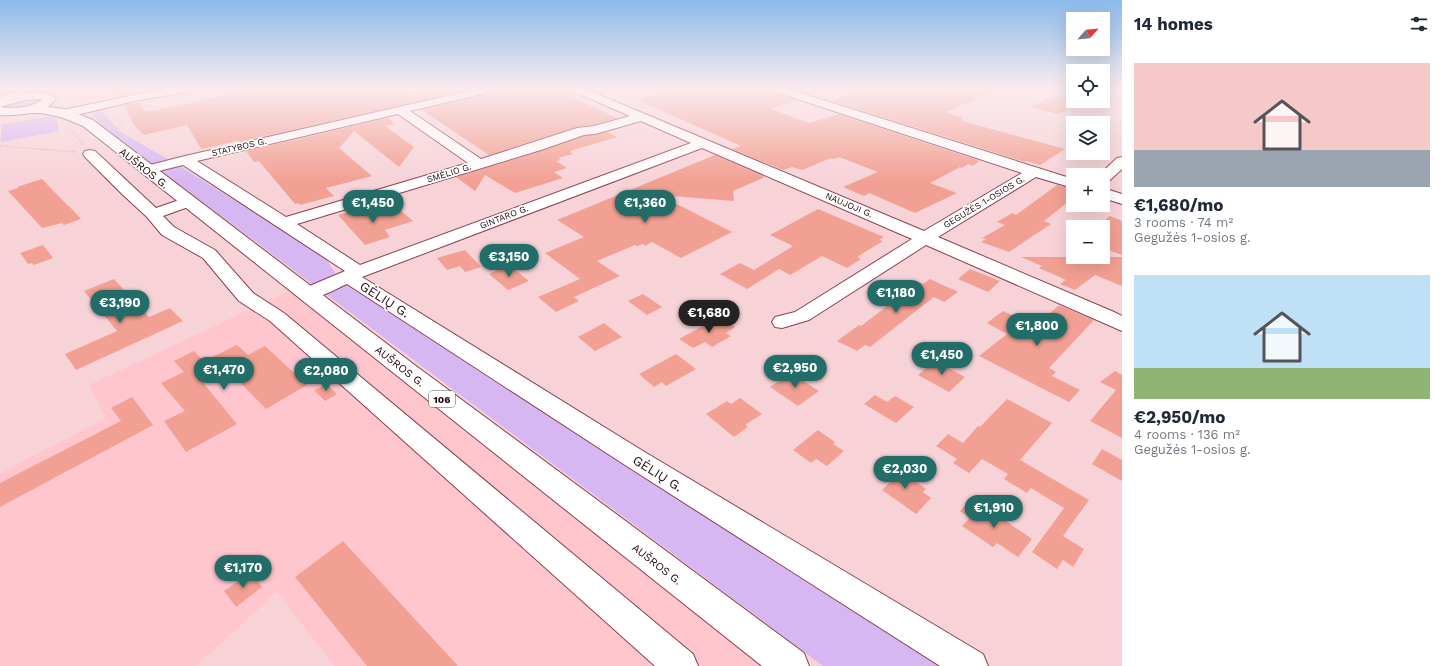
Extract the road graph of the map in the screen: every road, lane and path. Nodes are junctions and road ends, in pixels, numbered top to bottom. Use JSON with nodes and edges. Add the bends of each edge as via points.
{"nodes":[{"id":1,"x":82,"y":119,"type":"edge"},
{"id":2,"x":117,"y":119,"type":"edge"},
{"id":3,"x":361,"y":119,"type":"edge"},
{"id":4,"x":413,"y":119,"type":"edge"},
{"id":5,"x":634,"y":119,"type":"edge"},
{"id":6,"x":646,"y":119,"type":"edge"},
{"id":7,"x":870,"y":119,"type":"edge"},
{"id":8,"x":122,"y":128,"type":"dead end"},
{"id":9,"x":72,"y":131,"type":"dead end"},
{"id":10,"x":702,"y":143,"type":"junction"},
{"id":11,"x":0,"y":146,"type":"edge"},
{"id":12,"x":90,"y":154,"type":"junction"},
{"id":13,"x":185,"y":160,"type":"junction"},
{"id":14,"x":1122,"y":161,"type":"edge"},
{"id":15,"x":479,"y":164,"type":"junction"},
{"id":16,"x":147,"y":170,"type":"junction"},
{"id":17,"x":1034,"y":172,"type":"junction"},
{"id":18,"x":1110,"y":172,"type":"edge"},
{"id":19,"x":1066,"y":182,"type":"edge"},
{"id":20,"x":1110,"y":195,"type":"edge"},
{"id":21,"x":1122,"y":199,"type":"edge"},
{"id":22,"x":188,"y":202,"type":"junction"},
{"id":23,"x":153,"y":214,"type":"junction"},
{"id":24,"x":282,"y":223,"type":"junction"},
{"id":25,"x":925,"y":238,"type":"junction"},
{"id":26,"x":353,"y":274,"type":"junction"},
{"id":27,"x":307,"y":294,"type":"junction"},
{"id":28,"x":782,"y":322,"type":"dead end"},
{"id":29,"x":1122,"y":324,"type":"edge"},
{"id":30,"x":681,"y":666,"type":"edge"},
{"id":31,"x":791,"y":666,"type":"edge"},
{"id":32,"x":971,"y":666,"type":"edge"}],
"edges":[{"from":1,"to":16,"type":"main road","name":"AUŠROS G.","number":"106"},
{"from":2,"to":8,"type":"path","via":[[124,126]]},
{"from":3,"to":13,"type":"street","name":"STATYBOS G."},
{"from":4,"to":15,"type":"street"},
{"from":5,"to":15,"type":"street","name":"SMĖLIO G.","via":[[582,131]]},
{"from":6,"to":10,"type":"street","name":"NAUJOJI G."},
{"from":7,"to":17,"type":"street","name":"GEGUŽĖS 1-OSIOS G."},
{"from":9,"to":12,"type":"path"},
{"from":10,"to":25,"type":"street","name":"NAUJOJI G."},
{"from":10,"to":26,"type":"street","name":"GINTARO G."},
{"from":11,"to":12,"type":"path"},
{"from":12,"to":23,"type":"street"},
{"from":13,"to":16,"type":"street","name":"STATYBOS G."},
{"from":13,"to":24,"type":"street","name":"GĖLIŲ G."},
{"from":14,"to":18,"type":"street"},
{"from":15,"to":24,"type":"street","name":"SMĖLIO G."},
{"from":16,"to":22,"type":"main road","name":"AUŠROS G.","number":"106"},
{"from":17,"to":19,"type":"street"},
{"from":17,"to":25,"type":"street","name":"GEGUŽĖS 1-OSIOS G."},
{"from":20,"to":21,"type":"street"},
{"from":22,"to":23,"type":"street"},
{"from":22,"to":27,"type":"main road","name":"AUŠROS G.","number":"106"},
{"from":23,"to":30,"type":"street","via":[[168,231],[209,254],[246,297],[277,317]]},
{"from":24,"to":26,"type":"street","name":"GĖLIŲ G.","via":[[346,262]]},
{"from":25,"to":28,"type":"street","name":"GEGUŽĖS 1-OSIOS G.","via":[[802,316]]},
{"from":25,"to":29,"type":"street","name":"NAUJOJI G."},
{"from":26,"to":27,"type":"street","name":"GINTARO G."},
{"from":26,"to":32,"type":"street","name":"GĖLIŲ G.","via":[[634,458]]},
{"from":27,"to":31,"type":"main road","name":"AUŠROS G.","number":"106"}]}
